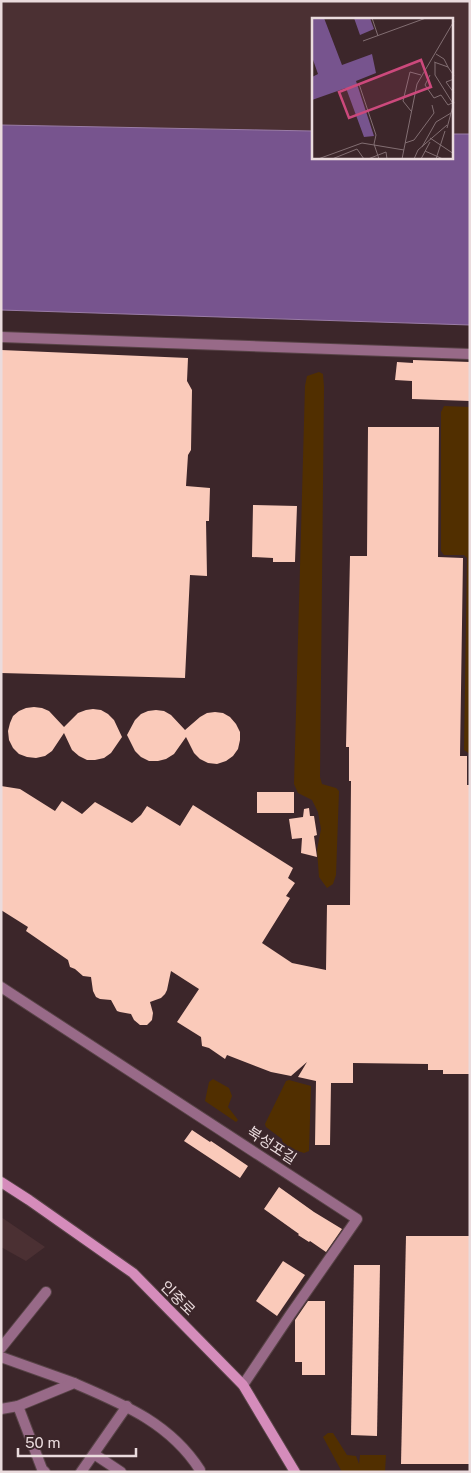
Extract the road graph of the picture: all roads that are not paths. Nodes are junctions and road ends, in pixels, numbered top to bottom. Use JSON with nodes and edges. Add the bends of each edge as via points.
{"nodes":[{"id":1,"x":1,"y":337,"type":"edge"},
{"id":2,"x":470,"y":354,"type":"edge"},
{"id":3,"x":1,"y":987,"type":"edge"},
{"id":4,"x":1,"y":1182,"type":"edge"},
{"id":5,"x":46,"y":1292,"type":"dead end"},
{"id":6,"x":1,"y":1348,"type":"edge"},
{"id":7,"x":1,"y":1358,"type":"edge"},
{"id":8,"x":74,"y":1383,"type":"junction"},
{"id":9,"x":243,"y":1386,"type":"junction"},
{"id":10,"x":18,"y":1406,"type":"junction"},
{"id":11,"x":126,"y":1406,"type":"junction"},
{"id":12,"x":1,"y":1409,"type":"edge"},
{"id":13,"x":94,"y":1454,"type":"junction"},
{"id":14,"x":45,"y":1472,"type":"edge"},
{"id":15,"x":81,"y":1472,"type":"edge"},
{"id":16,"x":121,"y":1472,"type":"edge"},
{"id":17,"x":200,"y":1472,"type":"edge"},
{"id":18,"x":295,"y":1472,"type":"edge"}],
"edges":[{"from":1,"to":2,"type":"street"},
{"from":3,"to":9,"type":"street","name":"북성포길","via":[[357,1219]]},
{"from":4,"to":9,"type":"main road","name":"인중로","via":[[133,1273]]},
{"from":5,"to":6,"type":"street"},
{"from":7,"to":8,"type":"street"},
{"from":8,"to":10,"type":"street"},
{"from":8,"to":11,"type":"street"},
{"from":9,"to":18,"type":"main road","name":"인중로"},
{"from":10,"to":12,"type":"street"},
{"from":10,"to":14,"type":"street"},
{"from":11,"to":13,"type":"street"},
{"from":11,"to":17,"type":"street","via":[[156,1423],[179,1443],[191,1455]]},
{"from":13,"to":15,"type":"street"},
{"from":13,"to":16,"type":"street"}]}
